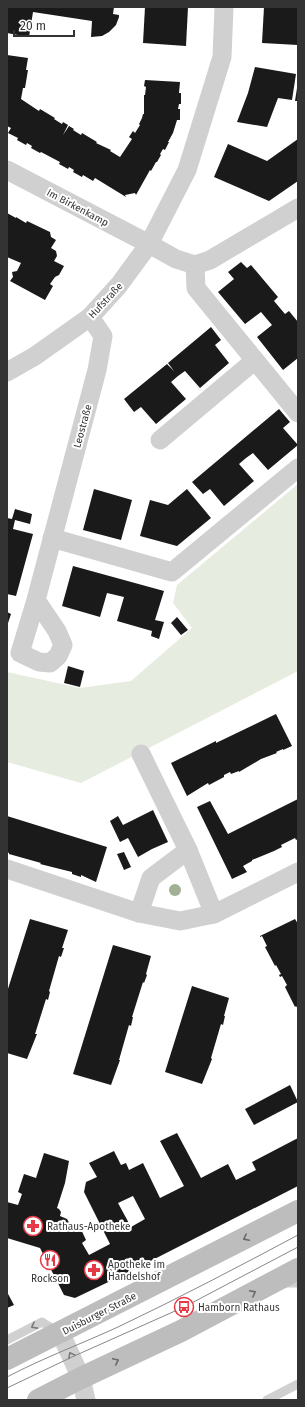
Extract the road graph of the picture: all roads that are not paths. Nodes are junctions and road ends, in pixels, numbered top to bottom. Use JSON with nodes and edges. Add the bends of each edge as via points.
{"nodes":[{"id":1,"x":224,"y":7,"type":"edge"},
{"id":2,"x":7,"y":170,"type":"edge"},
{"id":3,"x":298,"y":208,"type":"edge"},
{"id":4,"x":149,"y":244,"type":"junction"},
{"id":5,"x":195,"y":265,"type":"junction"},
{"id":6,"x":90,"y":317,"type":"junction"},
{"id":7,"x":254,"y":361,"type":"junction"},
{"id":8,"x":7,"y":372,"type":"edge"},
{"id":9,"x":298,"y":413,"type":"edge"},
{"id":10,"x":160,"y":440,"type":"dead end"},
{"id":11,"x":298,"y":468,"type":"edge"},
{"id":12,"x":52,"y":538,"type":"junction"},
{"id":13,"x":36,"y":600,"type":"dead end"},
{"id":14,"x":141,"y":754,"type":"dead end"},
{"id":15,"x":188,"y":850,"type":"junction"},
{"id":16,"x":7,"y":869,"type":"edge"},
{"id":17,"x":298,"y":872,"type":"edge"},
{"id":18,"x":139,"y":913,"type":"junction"},
{"id":19,"x":214,"y":914,"type":"junction"},
{"id":20,"x":298,"y":1212,"type":"edge"},
{"id":21,"x":298,"y":1269,"type":"edge"},
{"id":22,"x":273,"y":1283,"type":"junction"},
{"id":23,"x":298,"y":1283,"type":"edge"},
{"id":24,"x":60,"y":1332,"type":"junction"},
{"id":25,"x":7,"y":1340,"type":"edge"},
{"id":26,"x":7,"y":1359,"type":"edge"},
{"id":27,"x":81,"y":1378,"type":"junction"},
{"id":28,"x":298,"y":1384,"type":"edge"},
{"id":29,"x":38,"y":1400,"type":"edge"},
{"id":30,"x":86,"y":1400,"type":"edge"},
{"id":31,"x":267,"y":1400,"type":"edge"}],
"edges":[{"from":1,"to":4,"type":"street","name":"Hufstraße","via":[[222,58],[187,170]]},
{"from":2,"to":4,"type":"street","name":"Im Birkenkamp"},
{"from":3,"to":5,"type":"street","via":[[210,260]]},
{"from":4,"to":5,"type":"street","via":[[176,259]]},
{"from":4,"to":6,"type":"street","name":"Hufstraße","via":[[119,285]]},
{"from":5,"to":7,"type":"street","via":[[196,288]]},
{"from":6,"to":8,"type":"street","name":"Hufstraße","via":[[35,356]]},
{"from":6,"to":12,"type":"street","name":"Leostraße","via":[[103,336],[99,363]]},
{"from":7,"to":9,"type":"street"},
{"from":7,"to":10,"type":"street"},
{"from":11,"to":12,"type":"street","via":[[172,572]]},
{"from":12,"to":13,"type":"street","name":"Leostraße"},
{"from":14,"to":15,"type":"street"},
{"from":15,"to":18,"type":"street","via":[[151,878]]},
{"from":15,"to":19,"type":"street"},
{"from":16,"to":18,"type":"street"},
{"from":17,"to":19,"type":"street"},
{"from":18,"to":19,"type":"street","via":[[180,922]]},
{"from":20,"to":24,"type":"main road","name":"Duisburger Straße","one_way":true},
{"from":21,"to":22,"type":"main road"},
{"from":22,"to":23,"type":"lane"},
{"from":27,"to":22,"type":"main road","one_way":true,"via":[[181,1331]]},
{"from":24,"to":25,"type":"lane","one_way":true,"via":[[42,1322]]},
{"from":24,"to":26,"type":"main road","name":"Duisburger Straße"},
{"from":27,"to":24,"type":"street","one_way":true},
{"from":27,"to":29,"type":"main road"},
{"from":27,"to":30,"type":"street"},
{"from":28,"to":31,"type":"lane"}]}
